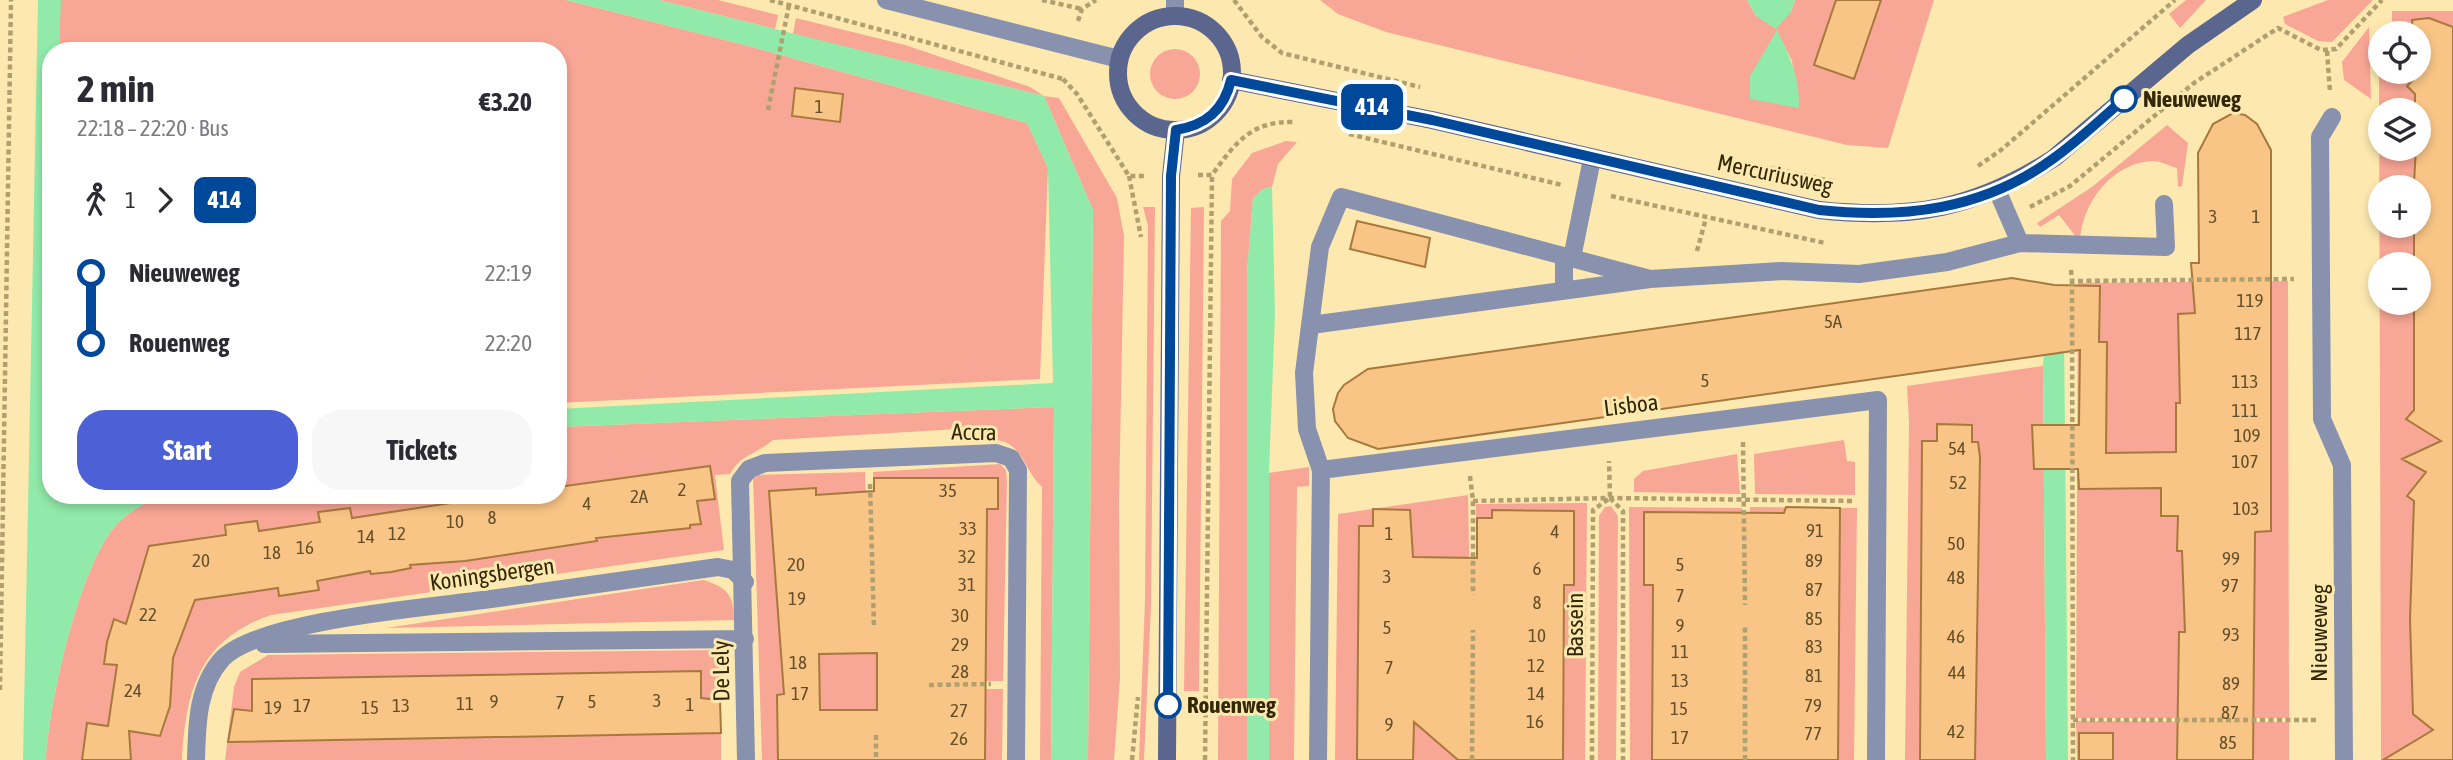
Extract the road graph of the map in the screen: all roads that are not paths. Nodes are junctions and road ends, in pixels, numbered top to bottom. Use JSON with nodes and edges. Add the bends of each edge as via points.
{"nodes":[{"id":1,"x":886,"y":0,"type":"edge"},
{"id":2,"x":2253,"y":0,"type":"edge"},
{"id":3,"x":1175,"y":8,"type":"edge"},
{"id":4,"x":1119,"y":59,"type":"junction"},
{"id":5,"x":1231,"y":80,"type":"junction"},
{"id":6,"x":2332,"y":117,"type":"road end"},
{"id":7,"x":1176,"y":130,"type":"junction"},
{"id":8,"x":1592,"y":159,"type":"junction"},
{"id":9,"x":1997,"y":190,"type":"junction"},
{"id":10,"x":2164,"y":204,"type":"dead end"},
{"id":11,"x":2020,"y":243,"type":"junction"},
{"id":12,"x":1568,"y":257,"type":"junction"},
{"id":13,"x":1650,"y":279,"type":"junction"},
{"id":14,"x":1564,"y":291,"type":"junction"},
{"id":15,"x":1311,"y":325,"type":"junction"},
{"id":16,"x":1321,"y":470,"type":"junction"},
{"id":17,"x":745,"y":582,"type":"junction"},
{"id":18,"x":745,"y":639,"type":"junction"},
{"id":19,"x":243,"y":645,"type":"junction"},
{"id":20,"x":196,"y":760,"type":"edge"},
{"id":21,"x":746,"y":760,"type":"edge"},
{"id":22,"x":1016,"y":760,"type":"edge"},
{"id":23,"x":1167,"y":760,"type":"edge"},
{"id":24,"x":1318,"y":760,"type":"edge"},
{"id":25,"x":1876,"y":760,"type":"edge"},
{"id":26,"x":2344,"y":760,"type":"edge"}],
"edges":[{"from":1,"to":4,"type":"street"},
{"from":2,"to":9,"type":"main road","name":"Mercuriusweg","via":[[2188,45],[2054,158]]},
{"from":3,"to":4,"type":"main road","via":[[1137,30]]},
{"from":3,"to":5,"type":"main road","via":[[1217,34],[1229,55]]},
{"from":4,"to":7,"type":"main road","via":[[1118,79],[1130,110],[1159,128]]},
{"from":5,"to":7,"type":"main road","via":[[1213,115]]},
{"from":5,"to":8,"type":"main road","name":"Mercuriusweg","via":[[1432,120]]},
{"from":6,"to":26,"type":"street","name":"Nieuweweg","via":[[2320,137],[2322,419],[2343,465]]},
{"from":7,"to":23,"type":"main road","via":[[1171,176]]},
{"from":8,"to":9,"type":"main road","name":"Mercuriusweg","via":[[1819,210],[1874,216],[1923,212]]},
{"from":8,"to":12,"type":"street"},
{"from":9,"to":11,"type":"street"},
{"from":10,"to":11,"type":"street","via":[[2166,247]]},
{"from":11,"to":13,"type":"street","via":[[1947,262],[1859,274],[1782,271]]},
{"from":12,"to":13,"type":"street"},
{"from":12,"to":14,"type":"street"},
{"from":12,"to":15,"type":"street","via":[[1341,197],[1320,247]]},
{"from":13,"to":14,"type":"street"},
{"from":14,"to":15,"type":"street"},
{"from":15,"to":16,"type":"street","via":[[1304,373],[1307,429]]},
{"from":16,"to":24,"type":"street"},
{"from":16,"to":25,"type":"street","name":"Lisboa","via":[[1878,400]]},
{"from":17,"to":18,"type":"street","name":"De Lely"},
{"from":17,"to":19,"type":"street","name":"Koningsbergen","via":[[733,570],[718,567],[314,625]]},
{"from":17,"to":22,"type":"street","name":"Accra","via":[[740,481],[749,469],[765,463],[996,453],[1011,458],[1018,470]]},
{"from":18,"to":19,"type":"street"},
{"from":18,"to":21,"type":"street","name":"De Lely"},
{"from":19,"to":20,"type":"street","name":"Koningsbergen","via":[[223,659],[207,684],[197,714]]}]}
